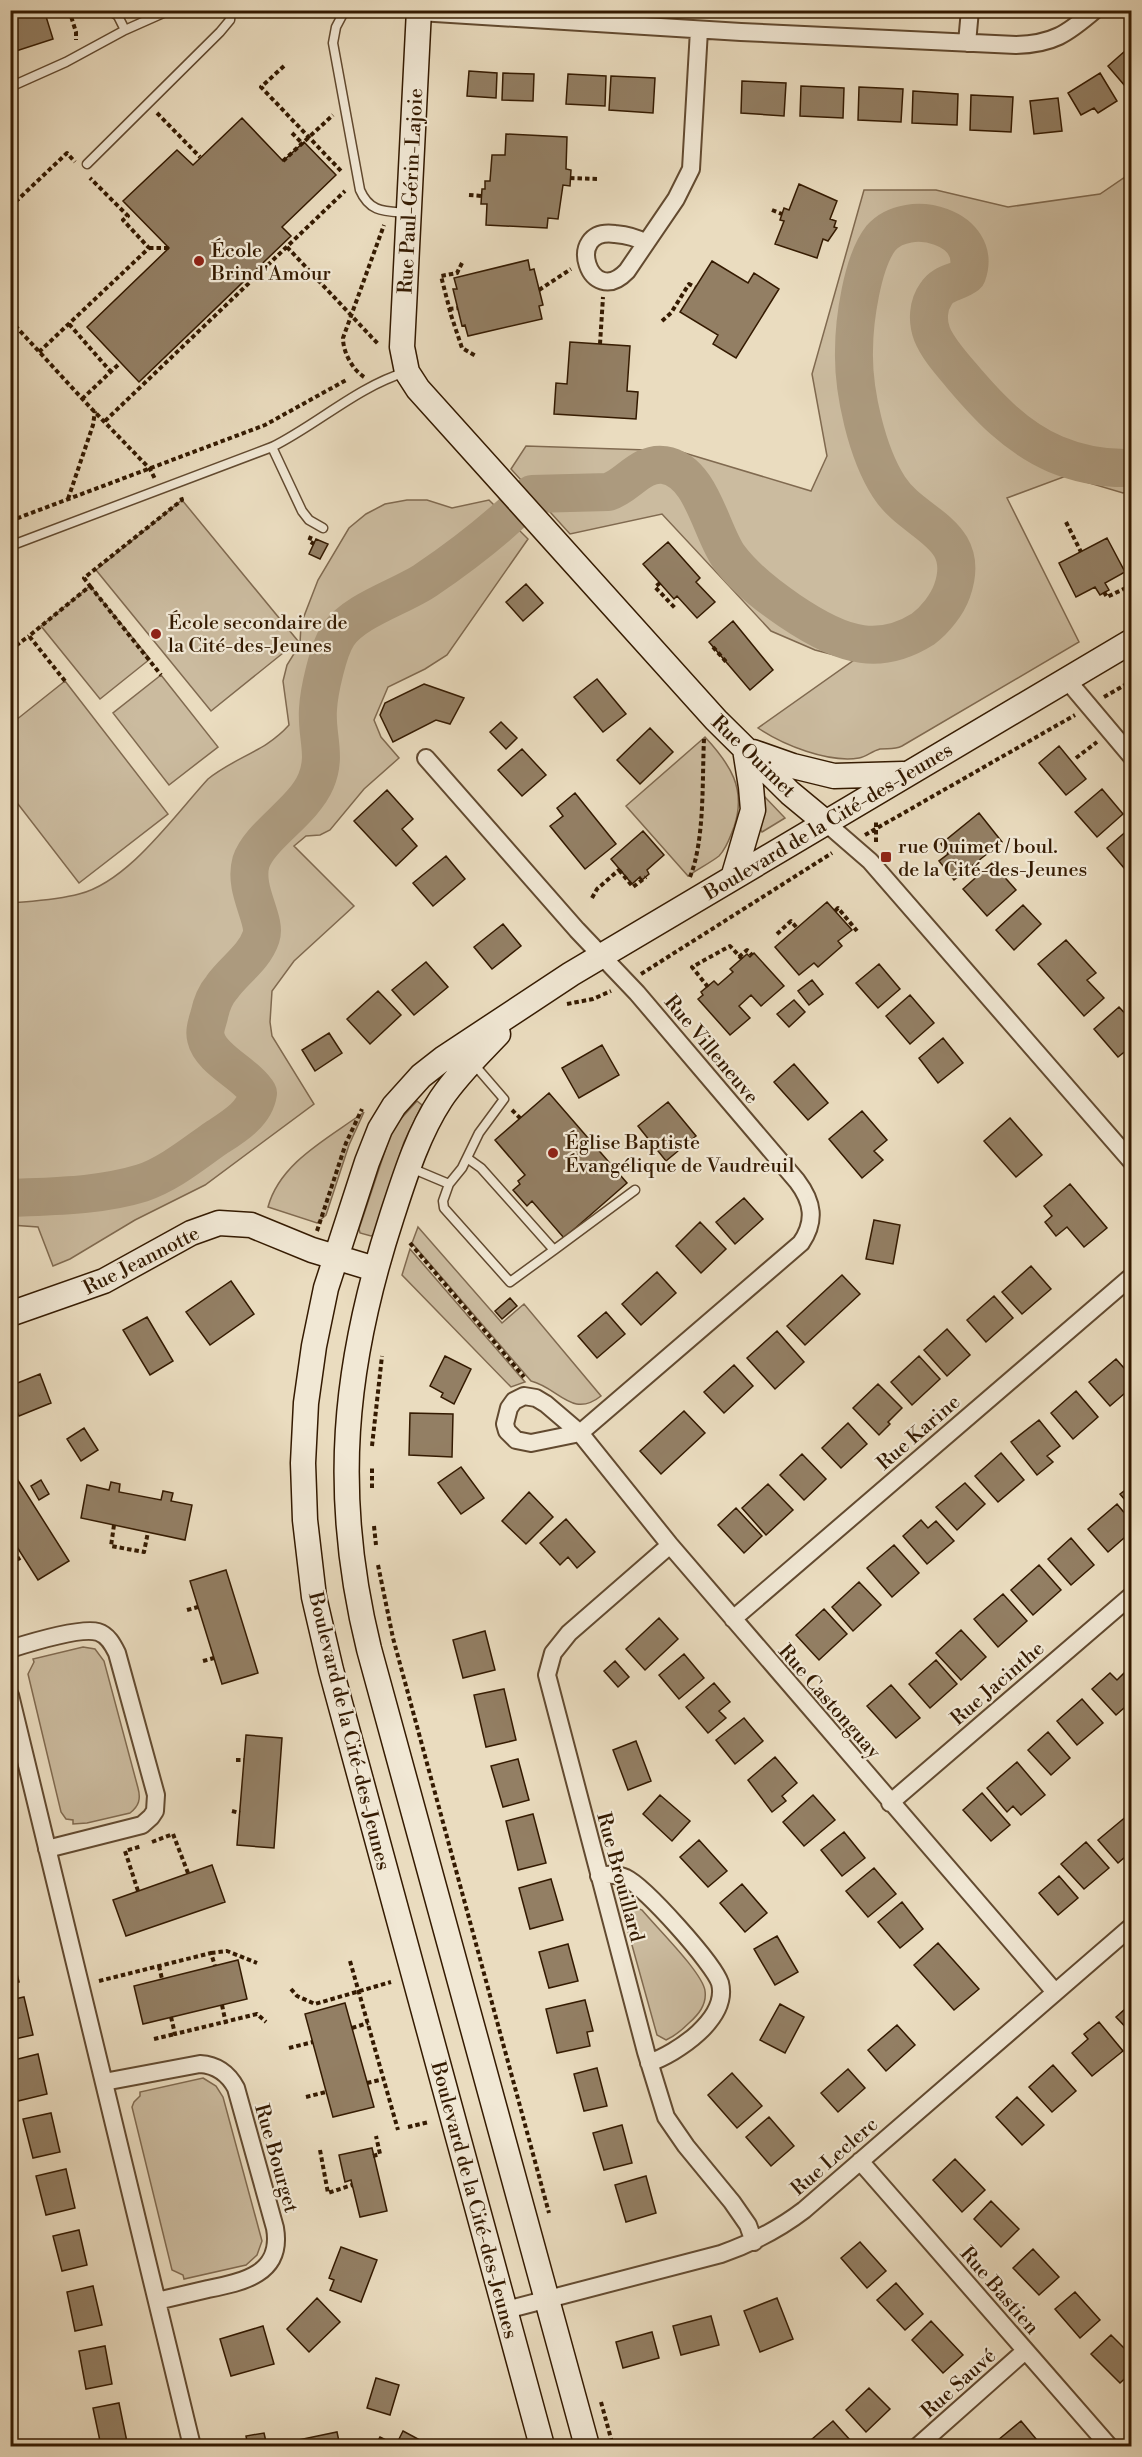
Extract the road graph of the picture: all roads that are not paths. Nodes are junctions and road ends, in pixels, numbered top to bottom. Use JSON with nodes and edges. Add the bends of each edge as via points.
{"nodes":[{"id":1,"x":109,"y":10,"type":"edge"},
{"id":2,"x":170,"y":10,"type":"edge"},
{"id":3,"x":231,"y":10,"type":"edge"},
{"id":4,"x":345,"y":10,"type":"edge"},
{"id":5,"x":970,"y":10,"type":"edge"},
{"id":6,"x":1095,"y":10,"type":"edge"},
{"id":7,"x":416,"y":11,"type":"edge"},
{"id":8,"x":125,"y":30,"type":"junction"},
{"id":9,"x":699,"y":30,"type":"junction"},
{"id":10,"x":967,"y":43,"type":"junction"},
{"id":11,"x":10,"y":87,"type":"edge"},
{"id":12,"x":84,"y":166,"type":"road end"},
{"id":13,"x":410,"y":213,"type":"junction"},
{"id":14,"x":646,"y":243,"type":"dead end"},
{"id":15,"x":407,"y":372,"type":"junction"},
{"id":16,"x":272,"y":447,"type":"junction"},
{"id":17,"x":323,"y":528,"type":"dead end"},
{"id":18,"x":10,"y":546,"type":"edge"},
{"id":19,"x":1131,"y":641,"type":"edge"},
{"id":20,"x":1067,"y":680,"type":"junction"},
{"id":21,"x":745,"y":749,"type":"junction"},
{"id":22,"x":1131,"y":757,"type":"edge"},
{"id":23,"x":426,"y":758,"type":"dead end"},
{"id":24,"x":907,"y":774,"type":"junction"},
{"id":25,"x":825,"y":822,"type":"junction"},
{"id":26,"x":733,"y":878,"type":"junction"},
{"id":27,"x":602,"y":956,"type":"junction"},
{"id":28,"x":527,"y":1005,"type":"junction"},
{"id":29,"x":471,"y":1062,"type":"junction"},
{"id":30,"x":467,"y":1158,"type":"junction"},
{"id":31,"x":1131,"y":1162,"type":"edge"},
{"id":32,"x":408,"y":1167,"type":"junction"},
{"id":33,"x":449,"y":1184,"type":"junction"},
{"id":34,"x":635,"y":1190,"type":"dead end"},
{"id":35,"x":554,"y":1250,"type":"junction"},
{"id":36,"x":335,"y":1257,"type":"junction"},
{"id":37,"x":375,"y":1269,"type":"junction"},
{"id":38,"x":1131,"y":1276,"type":"edge"},
{"id":39,"x":10,"y":1314,"type":"edge"},
{"id":40,"x":580,"y":1433,"type":"joint"},
{"id":41,"x":670,"y":1545,"type":"junction"},
{"id":42,"x":1131,"y":1595,"type":"edge"},
{"id":43,"x":733,"y":1619,"type":"junction"},
{"id":44,"x":10,"y":1649,"type":"edge"},
{"id":45,"x":10,"y":1695,"type":"edge"},
{"id":46,"x":890,"y":1803,"type":"junction"},
{"id":47,"x":47,"y":1849,"type":"junction"},
{"id":48,"x":599,"y":1876,"type":"junction"},
{"id":49,"x":1131,"y":1926,"type":"edge"},
{"id":50,"x":1055,"y":1992,"type":"junction"},
{"id":51,"x":649,"y":2063,"type":"junction"},
{"id":52,"x":104,"y":2082,"type":"junction"},
{"id":53,"x":860,"y":2161,"type":"junction"},
{"id":54,"x":754,"y":2242,"type":"junction"},
{"id":55,"x":548,"y":2299,"type":"junction"},
{"id":56,"x":158,"y":2301,"type":"junction"},
{"id":57,"x":506,"y":2310,"type":"junction"},
{"id":58,"x":1025,"y":2351,"type":"junction"},
{"id":59,"x":192,"y":2446,"type":"edge"},
{"id":60,"x":542,"y":2446,"type":"edge"},
{"id":61,"x":587,"y":2446,"type":"edge"},
{"id":62,"x":918,"y":2446,"type":"edge"},
{"id":63,"x":1109,"y":2446,"type":"edge"}],
"edges":[{"from":1,"to":8,"type":"lane","via":[[118,16]]},
{"from":2,"to":8,"type":"lane"},
{"from":3,"to":12,"type":"lane","via":[[230,20],[220,32]]},
{"from":4,"to":13,"type":"lane","via":[[333,43],[360,190],[371,207]]},
{"from":5,"to":10,"type":"street"},
{"from":6,"to":10,"type":"street","via":[[1068,33],[1047,42]]},
{"from":7,"to":9,"type":"street"},
{"from":7,"to":13,"type":"main road","name":"Rue Paul-Gérin-Lajoie"},
{"from":8,"to":11,"type":"lane"},
{"from":9,"to":10,"type":"street"},
{"from":9,"to":14,"type":"street","via":[[691,169],[680,193]]},
{"from":13,"to":15,"type":"main road","name":"Rue Paul-Gérin-Lajoie","via":[[402,347]]},
{"from":15,"to":16,"type":"lane","via":[[368,389]]},
{"from":15,"to":21,"type":"main road","name":"Rue Ouimet","via":[[506,488]]},
{"from":16,"to":17,"type":"lane","via":[[302,511]]},
{"from":16,"to":18,"type":"lane"},
{"from":19,"to":20,"type":"main road","name":"Boulevard de la Cité-des-Jeunes"},
{"from":20,"to":22,"type":"street"},
{"from":20,"to":24,"type":"main road","name":"Boulevard de la Cité-des-Jeunes"},
{"from":21,"to":24,"type":"main road","via":[[827,774]]},
{"from":21,"to":25,"type":"main road","name":"Rue Ouimet"},
{"from":21,"to":26,"type":"main road","via":[[753,810]]},
{"from":23,"to":27,"type":"street","name":"Rue Villeneuve"},
{"from":24,"to":25,"type":"main road","name":"Boulevard de la Cité-des-Jeunes"},
{"from":25,"to":26,"type":"main road","name":"Boulevard de la Cité-des-Jeunes"},
{"from":25,"to":31,"type":"street","name":"Rue Ouimet","via":[[870,861]]},
{"from":26,"to":27,"type":"main road","name":"Boulevard de la Cité-des-Jeunes"},
{"from":27,"to":28,"type":"main road","name":"Boulevard de la Cité-des-Jeunes"},
{"from":27,"to":40,"type":"street","name":"Rue Villeneuve","via":[[806,1192],[812,1213],[801,1243]]},
{"from":28,"to":29,"type":"main road","name":"Boulevard de la Cité-des-Jeunes"},
{"from":28,"to":36,"type":"main road","name":"Boulevard de la Cité-des-Jeunes","via":[[444,1058],[394,1106],[375,1140]]},
{"from":29,"to":30,"type":"lane","via":[[504,1099],[478,1133]]},
{"from":29,"to":32,"type":"main road","name":"Boulevard de la Cité-des-Jeunes","via":[[442,1098]]},
{"from":30,"to":33,"type":"lane"},
{"from":30,"to":35,"type":"lane","via":[[481,1168]]},
{"from":32,"to":33,"type":"lane"},
{"from":32,"to":37,"type":"main road","name":"Boulevard de la Cité-des-Jeunes"},
{"from":33,"to":35,"type":"lane","via":[[444,1208],[510,1282]]},
{"from":34,"to":35,"type":"lane"},
{"from":36,"to":37,"type":"main road","name":"Rue Jeannotte"},
{"from":36,"to":39,"type":"main road","name":"Rue Jeannotte","via":[[251,1225],[219,1223],[191,1233],[104,1281]]},
{"from":36,"to":57,"type":"main road","name":"Boulevard de la Cité-des-Jeunes","via":[[320,1315],[306,1403],[303,1492],[314,1597]]},
{"from":37,"to":55,"type":"main road","name":"Boulevard de la Cité-des-Jeunes","via":[[359,1336],[348,1409],[346,1492],[352,1571],[377,1681]]},
{"from":38,"to":43,"type":"street","name":"Rue Karine"},
{"from":40,"to":41,"type":"street","name":"Rue Castonguay"},
{"from":41,"to":43,"type":"street","name":"Rue Castonguay"},
{"from":41,"to":48,"type":"street","name":"Rue Brouillard","via":[[568,1633],[549,1664],[549,1687]]},
{"from":42,"to":46,"type":"street","name":"Rue Jacinthe"},
{"from":43,"to":46,"type":"street","name":"Rue Castonguay"},
{"from":44,"to":47,"type":"street","via":[[92,1631],[109,1639],[117,1653],[155,1787],[155,1810],[142,1825]]},
{"from":45,"to":47,"type":"street"},
{"from":46,"to":50,"type":"street","name":"Rue Castonguay"},
{"from":47,"to":52,"type":"street"},
{"from":48,"to":51,"type":"street","name":"Rue Brouillard"},
{"from":48,"to":51,"type":"street","via":[[617,1875],[638,1887],[711,1965],[720,1985],[718,2005],[710,2021],[677,2050]]},
{"from":49,"to":50,"type":"street","name":"Rue Leclerc"},
{"from":50,"to":53,"type":"street","name":"Rue Leclerc"},
{"from":51,"to":54,"type":"street","name":"Rue Brouillard","via":[[668,2121],[732,2202]]},
{"from":52,"to":56,"type":"street"},
{"from":52,"to":56,"type":"street","name":"Rue Bourget","via":[[200,2064],[226,2075],[236,2088],[275,2228],[274,2252],[257,2275]]},
{"from":53,"to":54,"type":"street","name":"Rue Leclerc","via":[[789,2222]]},
{"from":53,"to":58,"type":"street","name":"Rue Bastien"},
{"from":54,"to":55,"type":"street","name":"Rue Leclerc"},
{"from":55,"to":57,"type":"street","name":"Rue Leclerc"},
{"from":55,"to":61,"type":"main road","name":"Boulevard de la Cité-des-Jeunes"},
{"from":56,"to":59,"type":"street"},
{"from":57,"to":60,"type":"main road","name":"Boulevard de la Cité-des-Jeunes"},
{"from":58,"to":62,"type":"street","name":"Rue Sauvé"},
{"from":58,"to":63,"type":"street","name":"Rue Bastien"}]}
